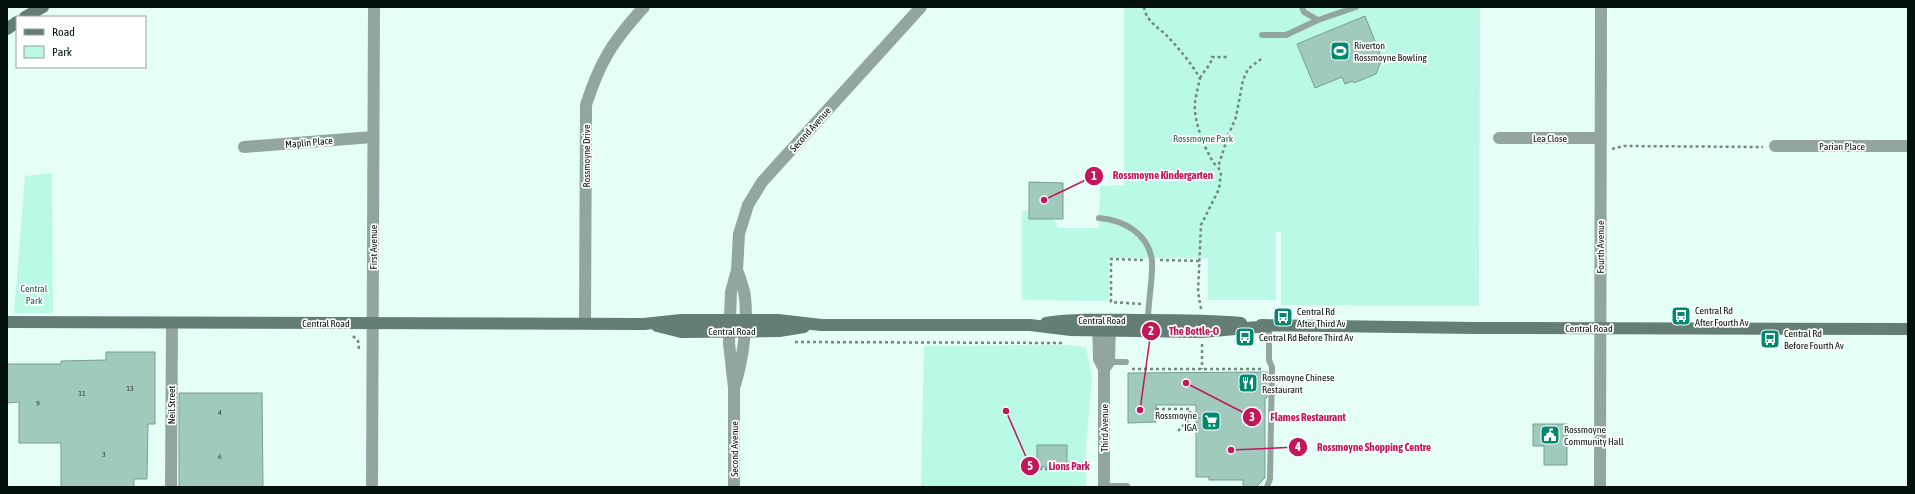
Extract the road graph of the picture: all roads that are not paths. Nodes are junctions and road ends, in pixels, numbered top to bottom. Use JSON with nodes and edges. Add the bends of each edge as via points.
{"nodes":[{"id":1,"x":43,"y":7,"type":"edge"},
{"id":2,"x":374,"y":7,"type":"edge"},
{"id":3,"x":644,"y":7,"type":"edge"},
{"id":4,"x":921,"y":7,"type":"edge"},
{"id":5,"x":1302,"y":7,"type":"edge"},
{"id":6,"x":1356,"y":7,"type":"edge"},
{"id":7,"x":1601,"y":7,"type":"edge"},
{"id":8,"x":27,"y":16,"type":"edge"},
{"id":9,"x":1318,"y":20,"type":"junction"},
{"id":10,"x":16,"y":23,"type":"edge"},
{"id":11,"x":7,"y":29,"type":"edge"},
{"id":12,"x":1262,"y":35,"type":"dead end"},
{"id":13,"x":373,"y":137,"type":"junction"},
{"id":14,"x":1499,"y":138,"type":"dead end"},
{"id":15,"x":1601,"y":138,"type":"junction"},
{"id":16,"x":1775,"y":146,"type":"road end"},
{"id":17,"x":1908,"y":146,"type":"edge"},
{"id":18,"x":244,"y":147,"type":"dead end"},
{"id":19,"x":1100,"y":218,"type":"dead end"},
{"id":20,"x":738,"y":270,"type":"junction"},
{"id":21,"x":1148,"y":320,"type":"junction"},
{"id":22,"x":7,"y":322,"type":"edge"},
{"id":23,"x":172,"y":323,"type":"junction"},
{"id":24,"x":372,"y":323,"type":"junction"},
{"id":25,"x":585,"y":323,"type":"junction"},
{"id":26,"x":730,"y":325,"type":"junction"},
{"id":27,"x":745,"y":325,"type":"junction"},
{"id":28,"x":1104,"y":325,"type":"junction"},
{"id":29,"x":1269,"y":326,"type":"junction"},
{"id":30,"x":1600,"y":328,"type":"junction"},
{"id":31,"x":1908,"y":329,"type":"edge"},
{"id":32,"x":1126,"y":362,"type":"dead end"},
{"id":33,"x":1107,"y":366,"type":"junction"},
{"id":34,"x":734,"y":388,"type":"junction"},
{"id":35,"x":1104,"y":486,"type":"edge"},
{"id":36,"x":1128,"y":486,"type":"dead end"},
{"id":37,"x":171,"y":487,"type":"edge"},
{"id":38,"x":372,"y":487,"type":"edge"},
{"id":39,"x":734,"y":487,"type":"edge"},
{"id":40,"x":1267,"y":487,"type":"edge"},
{"id":41,"x":1600,"y":487,"type":"edge"}],
"edges":[{"from":1,"to":8,"type":"street"},
{"from":2,"to":13,"type":"street","name":"First Avenue"},
{"from":3,"to":25,"type":"street","name":"Rossmoyne Drive","via":[[609,48],[594,79],[586,105]]},
{"from":4,"to":20,"type":"street","name":"Second Avenue","via":[[762,182],[748,205],[739,234]]},
{"from":5,"to":9,"type":"lane","via":[[1304,12]]},
{"from":6,"to":9,"type":"lane"},
{"from":7,"to":15,"type":"street","name":"Fourth Avenue"},
{"from":9,"to":12,"type":"lane","via":[[1286,35]]},
{"from":10,"to":11,"type":"street"},
{"from":13,"to":18,"type":"street","name":"Maplin Place"},
{"from":13,"to":24,"type":"street","name":"First Avenue"},
{"from":14,"to":15,"type":"street","name":"Lea Close"},
{"from":15,"to":30,"type":"street","name":"Fourth Avenue"},
{"from":16,"to":17,"type":"street","name":"Parian Place"},
{"from":19,"to":21,"type":"lane","via":[[1113,219],[1128,226],[1147,244],[1152,260]]},
{"from":20,"to":26,"type":"street","name":"Second Avenue","via":[[731,292]]},
{"from":20,"to":27,"type":"street","name":"Second Avenue","via":[[744,292]]},
{"from":21,"to":28,"type":"street","name":"Central Road"},
{"from":21,"to":29,"type":"street","name":"Central Road","via":[[1212,320]]},
{"from":22,"to":23,"type":"street","name":"Central Road"},
{"from":23,"to":24,"type":"street","name":"Central Road"},
{"from":23,"to":37,"type":"street","name":"Neil Street"},
{"from":24,"to":25,"type":"street","name":"Central Road"},
{"from":24,"to":38,"type":"street","name":"First Avenue"},
{"from":25,"to":26,"type":"street","name":"Central Road","via":[[644,324],[681,332]]},
{"from":26,"to":27,"type":"street","name":"Central Road"},
{"from":26,"to":34,"type":"street","name":"Second Avenue","via":[[730,362]]},
{"from":27,"to":28,"type":"street","name":"Central Road","via":[[779,331],[821,325],[1030,325],[1069,320]]},
{"from":27,"to":34,"type":"street","name":"Second Avenue","via":[[742,362]]},
{"from":28,"to":29,"type":"street","name":"Central Road","via":[[1212,331]]},
{"from":28,"to":33,"type":"street","name":"Third Avenue"},
{"from":29,"to":30,"type":"street","name":"Central Road"},
{"from":29,"to":40,"type":"lane","via":[[1272,367],[1270,479]]},
{"from":30,"to":31,"type":"street","name":"Central Road"},
{"from":30,"to":41,"type":"street","name":"Fourth Avenue"},
{"from":32,"to":33,"type":"lane"},
{"from":33,"to":35,"type":"street","name":"Third Avenue"},
{"from":34,"to":39,"type":"street","name":"Second Avenue"},
{"from":35,"to":36,"type":"lane"}]}
